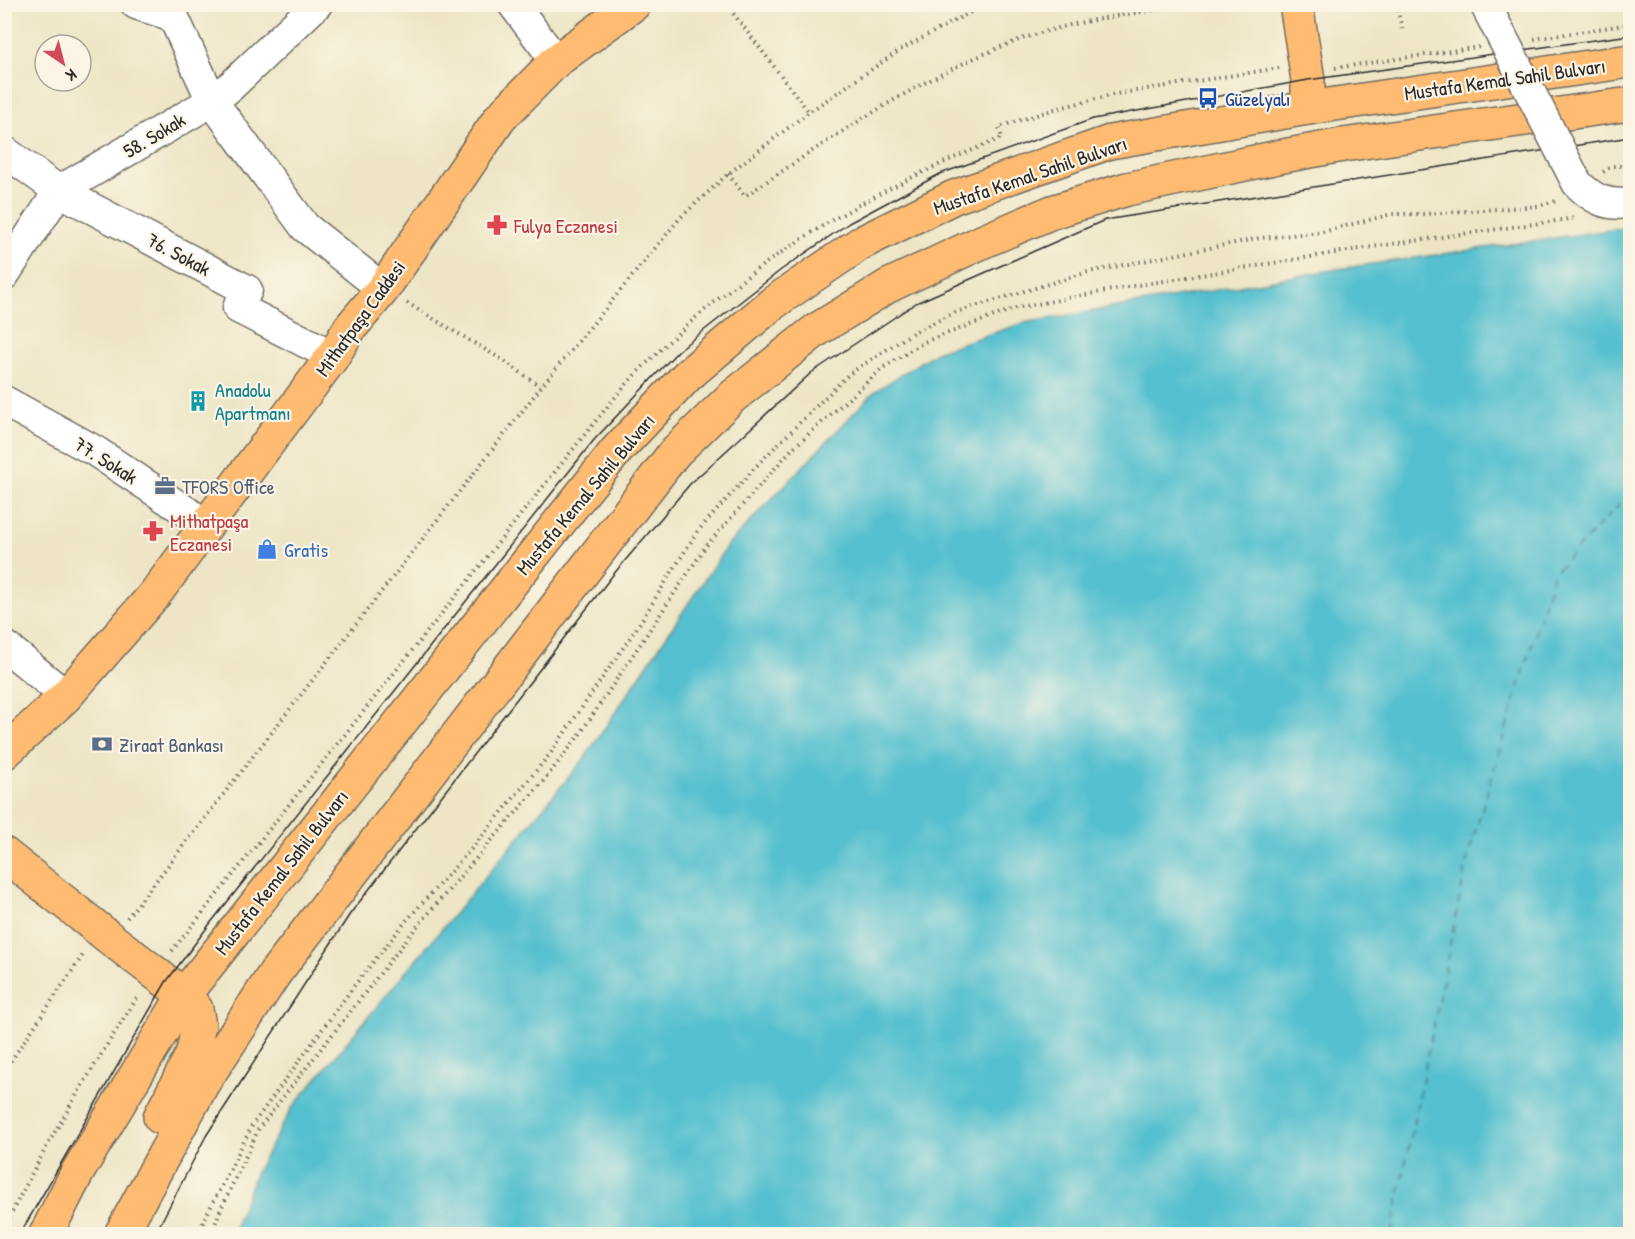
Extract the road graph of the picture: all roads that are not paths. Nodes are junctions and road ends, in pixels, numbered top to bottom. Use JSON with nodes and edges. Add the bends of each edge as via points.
{"nodes":[{"id":1,"x":136,"y":4,"type":"edge"},
{"id":2,"x":317,"y":4,"type":"edge"},
{"id":3,"x":513,"y":4,"type":"edge"},
{"id":4,"x":634,"y":4,"type":"edge"},
{"id":5,"x":1296,"y":4,"type":"edge"},
{"id":6,"x":1485,"y":4,"type":"edge"},
{"id":7,"x":556,"y":61,"type":"junction"},
{"id":8,"x":1630,"y":61,"type":"edge"},
{"id":9,"x":212,"y":101,"type":"junction"},
{"id":10,"x":1630,"y":104,"type":"edge"},
{"id":11,"x":1308,"y":108,"type":"junction"},
{"id":12,"x":4,"y":151,"type":"edge"},
{"id":13,"x":59,"y":191,"type":"junction"},
{"id":14,"x":1630,"y":203,"type":"edge"},
{"id":15,"x":4,"y":275,"type":"edge"},
{"id":16,"x":384,"y":289,"type":"junction"},
{"id":17,"x":333,"y":356,"type":"junction"},
{"id":18,"x":4,"y":401,"type":"edge"},
{"id":19,"x":205,"y":524,"type":"junction"},
{"id":20,"x":4,"y":645,"type":"edge"},
{"id":21,"x":66,"y":696,"type":"junction"},
{"id":22,"x":4,"y":753,"type":"edge"},
{"id":23,"x":4,"y":854,"type":"edge"},
{"id":24,"x":184,"y":995,"type":"junction"},
{"id":25,"x":46,"y":1234,"type":"edge"},
{"id":26,"x":102,"y":1234,"type":"edge"},
{"id":27,"x":122,"y":1234,"type":"edge"}],
"edges":[{"from":1,"to":9,"type":"street","via":[[173,16]]},
{"from":2,"to":9,"type":"street","name":"58. Sokak"},
{"from":3,"to":7,"type":"street"},
{"from":4,"to":7,"type":"main road","name":"Mithatpaşa Caddesi"},
{"from":5,"to":11,"type":"main road","via":[[1307,72]]},
{"from":6,"to":14,"type":"street","bridge":true,"via":[[1577,183],[1598,200],[1616,205]]},
{"from":7,"to":16,"type":"main road","name":"Mithatpaşa Caddesi","via":[[500,118]]},
{"from":8,"to":11,"type":"main road","name":"Mustafa Kemal Sahil Bulvarı"},
{"from":9,"to":13,"type":"street","name":"58. Sokak"},
{"from":9,"to":16,"type":"street","via":[[305,227]]},
{"from":10,"to":27,"type":"main road","via":[[1343,145],[1127,189],[1052,212],[984,241],[888,286],[815,331],[731,398],[675,452],[274,973],[203,1083]]},
{"from":11,"to":24,"type":"main road","name":"Mustafa Kemal Sahil Bulvarı","via":[[1110,142],[954,197],[861,243],[773,303],[688,375],[616,451]]},
{"from":12,"to":13,"type":"street","name":"76. Sokak"},
{"from":13,"to":15,"type":"street","name":"58. Sokak"},
{"from":13,"to":17,"type":"street","name":"76. Sokak","via":[[248,290],[238,308]]},
{"from":16,"to":17,"type":"main road","name":"Mithatpaşa Caddesi","via":[[350,328]]},
{"from":17,"to":19,"type":"main road","name":"Mithatpaşa Caddesi"},
{"from":18,"to":19,"type":"street","name":"77. Sokak","via":[[95,451]]},
{"from":19,"to":21,"type":"main road","name":"Mithatpaşa Caddesi","via":[[155,594]]},
{"from":20,"to":21,"type":"street"},
{"from":21,"to":22,"type":"main road","name":"Mithatpaşa Caddesi"},
{"from":23,"to":24,"type":"main road","via":[[100,943]]},
{"from":24,"to":25,"type":"main road","name":"Mustafa Kemal Sahil Bulvarı","via":[[77,1173]]},
{"from":24,"to":26,"type":"main road","via":[[196,1009],[199,1025],[192,1055]]}]}
